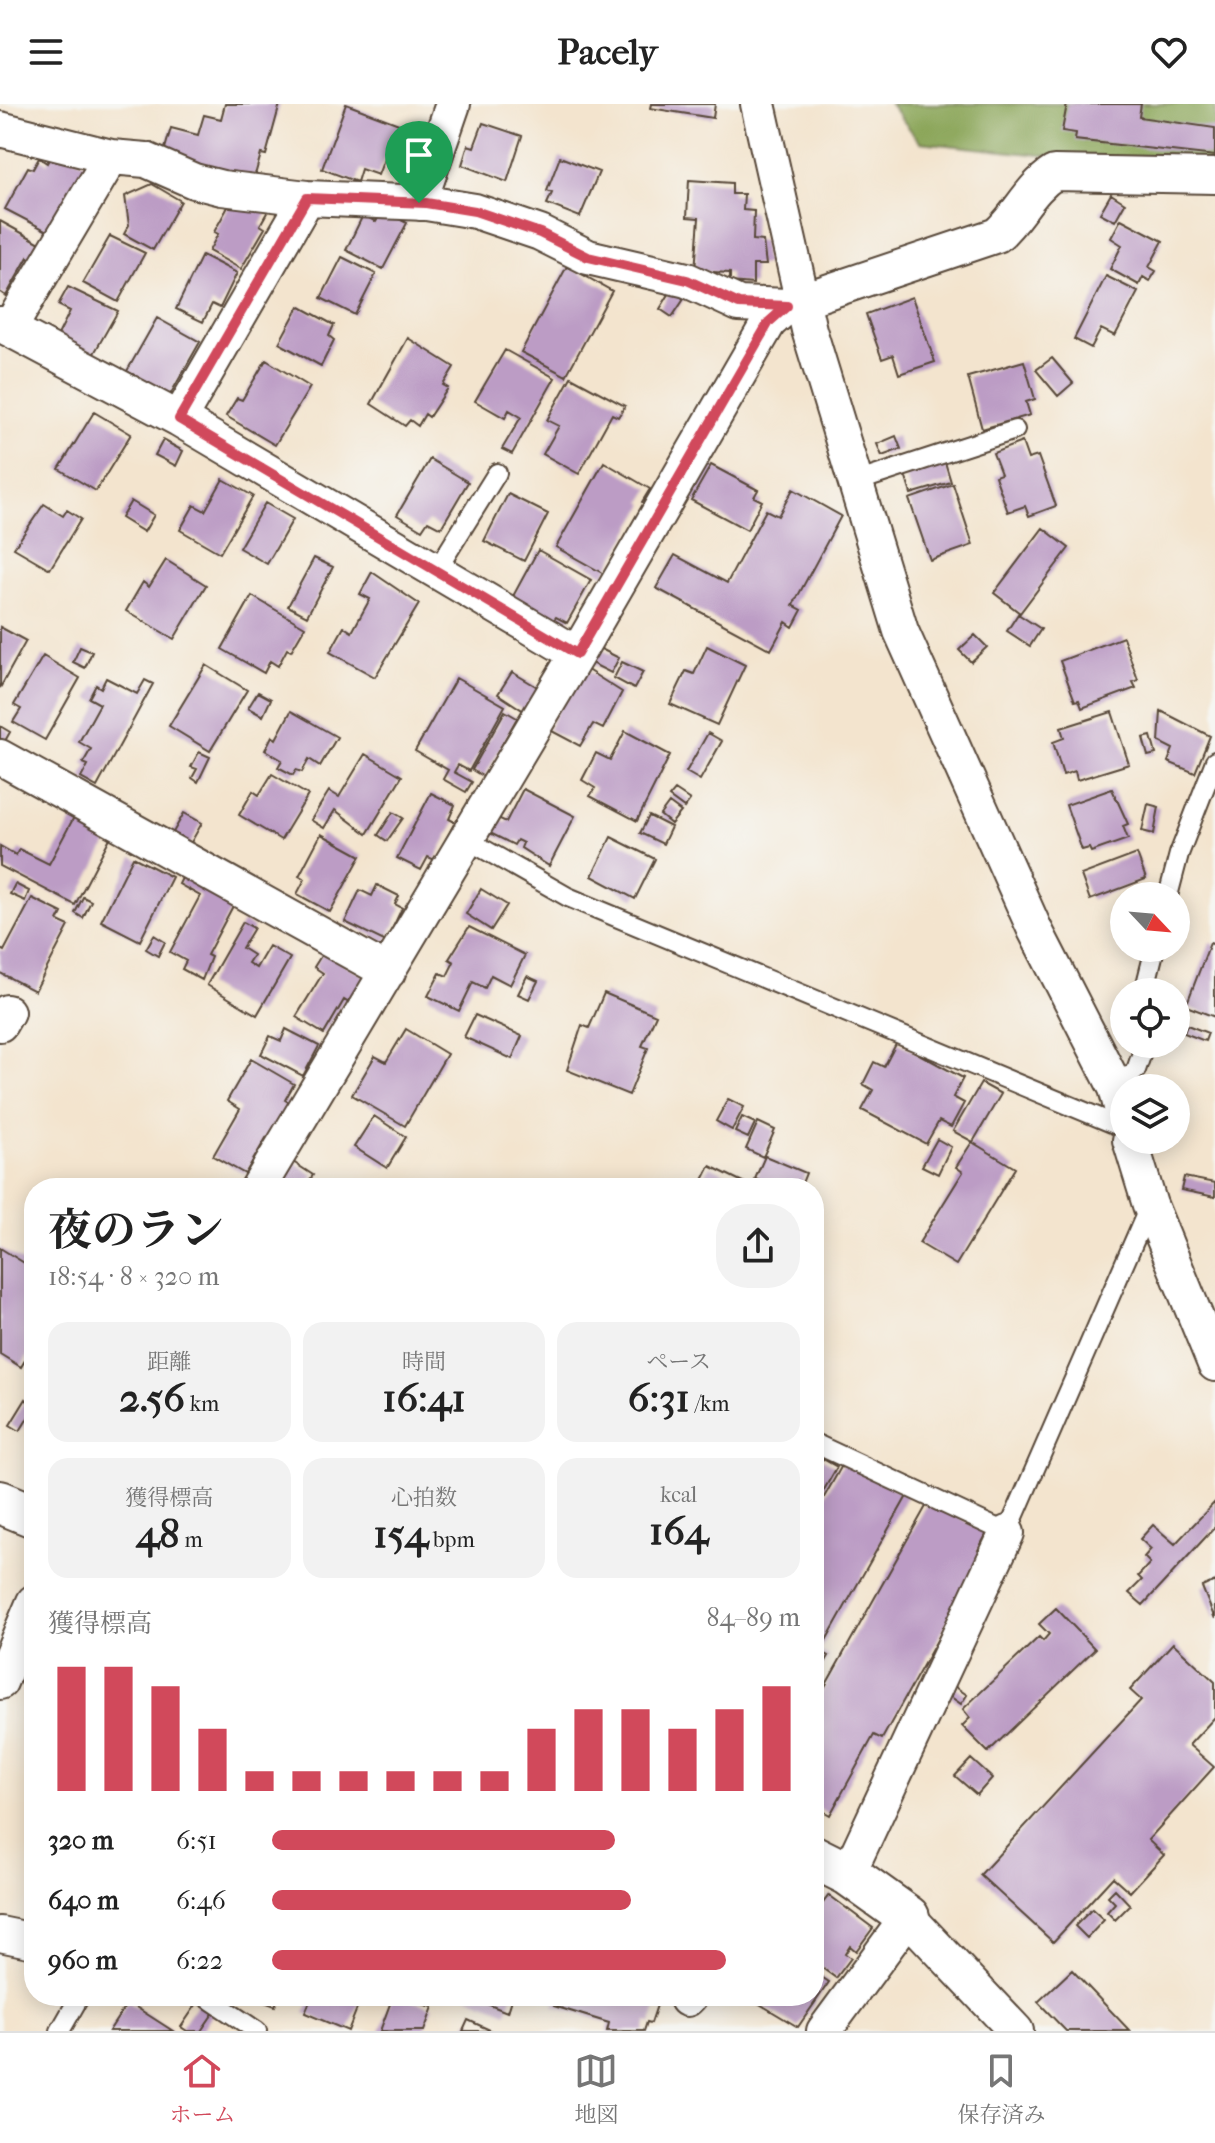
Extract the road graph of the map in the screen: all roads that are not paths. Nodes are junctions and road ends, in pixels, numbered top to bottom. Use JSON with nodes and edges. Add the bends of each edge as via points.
{"nodes":[{"id":1,"x":453,"y":104,"type":"edge"},
{"id":2,"x":758,"y":104,"type":"edge"},
{"id":3,"x":0,"y":129,"type":"edge"},
{"id":4,"x":111,"y":157,"type":"junction"},
{"id":5,"x":1215,"y":176,"type":"edge"},
{"id":6,"x":307,"y":198,"type":"junction"},
{"id":7,"x":419,"y":203,"type":"junction"},
{"id":8,"x":795,"y":303,"type":"junction"},
{"id":9,"x":4,"y":327,"type":"edge"},
{"id":10,"x":179,"y":419,"type":"junction"},
{"id":11,"x":1015,"y":430,"type":"dead end"},
{"id":12,"x":497,"y":473,"type":"dead end"},
{"id":13,"x":856,"y":482,"type":"junction"},
{"id":14,"x":436,"y":571,"type":"junction"},
{"id":15,"x":577,"y":654,"type":"junction"},
{"id":16,"x":0,"y":757,"type":"edge"},
{"id":17,"x":1215,"y":761,"type":"edge"},
{"id":18,"x":466,"y":839,"type":"junction"},
{"id":19,"x":1172,"y":882,"type":"edge"},
{"id":20,"x":388,"y":972,"type":"junction"},
{"id":21,"x":1110,"y":1083,"type":"edge"},
{"id":22,"x":1110,"y":1122,"type":"edge"},
{"id":23,"x":1134,"y":1154,"type":"edge"},
{"id":24,"x":264,"y":1178,"type":"edge"},
{"id":25,"x":1150,"y":1205,"type":"junction"},
{"id":26,"x":1215,"y":1364,"type":"edge"},
{"id":27,"x":824,"y":1448,"type":"edge"},
{"id":28,"x":0,"y":1502,"type":"edge"},
{"id":29,"x":24,"y":1512,"type":"edge"},
{"id":30,"x":1007,"y":1533,"type":"junction"},
{"id":31,"x":24,"y":1626,"type":"edge"},
{"id":32,"x":0,"y":1682,"type":"edge"},
{"id":33,"x":831,"y":1866,"type":"edge"},
{"id":34,"x":908,"y":1917,"type":"junction"},
{"id":35,"x":0,"y":1934,"type":"edge"},
{"id":36,"x":24,"y":1939,"type":"edge"},
{"id":37,"x":74,"y":2006,"type":"edge"},
{"id":38,"x":220,"y":2006,"type":"edge"},
{"id":39,"x":60,"y":2031,"type":"edge"},
{"id":40,"x":257,"y":2031,"type":"edge"},
{"id":41,"x":824,"y":2031,"type":"edge"},
{"id":42,"x":1016,"y":2031,"type":"edge"}],
"edges":[{"from":1,"to":7,"type":"street"},
{"from":2,"to":8,"type":"street"},
{"from":3,"to":4,"type":"street"},
{"from":4,"to":6,"type":"street","via":[[146,160],[222,188]]},
{"from":4,"to":9,"type":"street"},
{"from":5,"to":8,"type":"street","via":[[1054,173],[997,235]]},
{"from":6,"to":7,"type":"street"},
{"from":6,"to":10,"type":"street"},
{"from":7,"to":8,"type":"street","via":[[475,211],[540,233],[588,257],[687,280],[739,304]]},
{"from":8,"to":13,"type":"street"},
{"from":8,"to":15,"type":"street","via":[[769,322]]},
{"from":9,"to":10,"type":"street"},
{"from":10,"to":14,"type":"street"},
{"from":11,"to":13,"type":"lane"},
{"from":12,"to":14,"type":"lane"},
{"from":13,"to":21,"type":"street","via":[[901,631],[967,785]]},
{"from":14,"to":15,"type":"street"},
{"from":15,"to":18,"type":"street"},
{"from":16,"to":20,"type":"street"},
{"from":17,"to":19,"type":"lane"},
{"from":18,"to":20,"type":"street"},
{"from":18,"to":22,"type":"lane","via":[[568,897]]},
{"from":20,"to":24,"type":"street"},
{"from":23,"to":25,"type":"street"},
{"from":25,"to":26,"type":"street"},
{"from":25,"to":30,"type":"lane"},
{"from":27,"to":30,"type":"lane"},
{"from":28,"to":29,"type":"street"},
{"from":30,"to":33,"type":"street"},
{"from":31,"to":32,"type":"street"},
{"from":33,"to":34,"type":"street"},
{"from":34,"to":41,"type":"street"},
{"from":34,"to":42,"type":"street"},
{"from":35,"to":36,"type":"street"},
{"from":37,"to":39,"type":"lane"},
{"from":38,"to":40,"type":"lane"}]}
